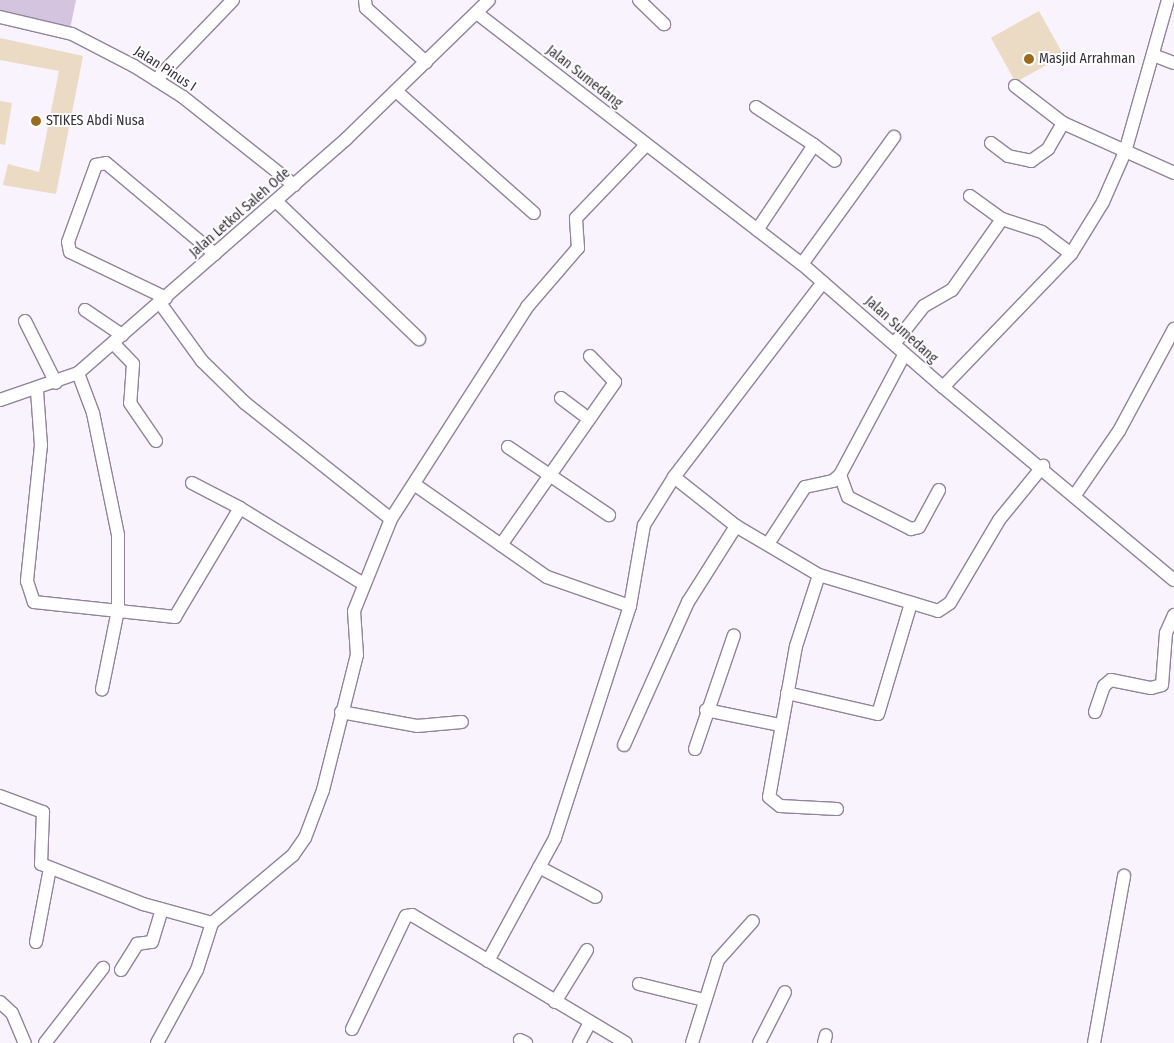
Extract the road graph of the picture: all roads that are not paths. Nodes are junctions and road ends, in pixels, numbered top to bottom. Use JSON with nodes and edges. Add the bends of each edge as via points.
{"nodes":[{"id":1,"x":233,"y":0,"type":"edge"},
{"id":2,"x":365,"y":0,"type":"edge"},
{"id":3,"x":489,"y":0,"type":"edge"},
{"id":4,"x":639,"y":0,"type":"edge"},
{"id":5,"x":1168,"y":0,"type":"edge"},
{"id":6,"x":478,"y":14,"type":"junction"},
{"id":7,"x":0,"y":17,"type":"edge"},
{"id":8,"x":664,"y":24,"type":"dead end"},
{"id":9,"x":1153,"y":54,"type":"junction"},
{"id":10,"x":426,"y":62,"type":"junction"},
{"id":11,"x":1174,"y":63,"type":"edge"},
{"id":12,"x":156,"y":80,"type":"junction"},
{"id":13,"x":1015,"y":86,"type":"dead end"},
{"id":14,"x":396,"y":91,"type":"junction"},
{"id":15,"x":756,"y":107,"type":"dead end"},
{"id":16,"x":1063,"y":123,"type":"junction"},
{"id":17,"x":894,"y":137,"type":"dead end"},
{"id":18,"x":990,"y":143,"type":"dead end"},
{"id":19,"x":646,"y":145,"type":"junction"},
{"id":20,"x":814,"y":145,"type":"junction"},
{"id":21,"x":1125,"y":152,"type":"junction"},
{"id":22,"x":835,"y":161,"type":"dead end"},
{"id":23,"x":1174,"y":173,"type":"edge"},
{"id":24,"x":294,"y":185,"type":"junction"},
{"id":25,"x":970,"y":196,"type":"dead end"},
{"id":26,"x":276,"y":201,"type":"junction"},
{"id":27,"x":534,"y":213,"type":"dead end"},
{"id":28,"x":1002,"y":219,"type":"junction"},
{"id":29,"x":757,"y":230,"type":"junction"},
{"id":30,"x":215,"y":254,"type":"junction"},
{"id":31,"x":1071,"y":254,"type":"junction"},
{"id":32,"x":802,"y":264,"type":"junction"},
{"id":33,"x":823,"y":282,"type":"junction"},
{"id":34,"x":163,"y":300,"type":"junction"},
{"id":35,"x":86,"y":310,"type":"dead end"},
{"id":36,"x":25,"y":321,"type":"dead end"},
{"id":37,"x":1174,"y":329,"type":"edge"},
{"id":38,"x":118,"y":339,"type":"junction"},
{"id":39,"x":419,"y":339,"type":"dead end"},
{"id":40,"x":894,"y":344,"type":"junction"},
{"id":41,"x":590,"y":356,"type":"dead end"},
{"id":42,"x":904,"y":356,"type":"junction"},
{"id":43,"x":78,"y":373,"type":"junction"},
{"id":44,"x":56,"y":383,"type":"junction"},
{"id":45,"x":943,"y":387,"type":"junction"},
{"id":46,"x":37,"y":391,"type":"junction"},
{"id":47,"x":561,"y":398,"type":"dead end"},
{"id":48,"x":0,"y":400,"type":"edge"},
{"id":49,"x":589,"y":419,"type":"junction"},
{"id":50,"x":156,"y":441,"type":"dead end"},
{"id":51,"x":508,"y":447,"type":"dead end"},
{"id":52,"x":1043,"y":466,"type":"junction"},
{"id":53,"x":549,"y":473,"type":"junction"},
{"id":54,"x":840,"y":475,"type":"junction"},
{"id":55,"x":674,"y":477,"type":"junction"},
{"id":56,"x":192,"y":483,"type":"dead end"},
{"id":57,"x":414,"y":484,"type":"junction"},
{"id":58,"x":939,"y":490,"type":"dead end"},
{"id":59,"x":1075,"y":495,"type":"junction"},
{"id":60,"x":240,"y":508,"type":"junction"},
{"id":61,"x":609,"y":515,"type":"dead end"},
{"id":62,"x":391,"y":519,"type":"junction"},
{"id":63,"x":736,"y":526,"type":"junction"},
{"id":64,"x":768,"y":544,"type":"junction"},
{"id":65,"x":501,"y":545,"type":"junction"},
{"id":66,"x":819,"y":575,"type":"junction"},
{"id":67,"x":1174,"y":580,"type":"edge"},
{"id":68,"x":362,"y":583,"type":"junction"},
{"id":69,"x":911,"y":603,"type":"junction"},
{"id":70,"x":630,"y":606,"type":"junction"},
{"id":71,"x":118,"y":610,"type":"junction"},
{"id":72,"x":1174,"y":615,"type":"edge"},
{"id":73,"x":734,"y":635,"type":"dead end"},
{"id":74,"x":102,"y":689,"type":"dead end"},
{"id":75,"x":787,"y":693,"type":"junction"},
{"id":76,"x":706,"y":710,"type":"junction"},
{"id":77,"x":341,"y":712,"type":"junction"},
{"id":78,"x":1095,"y":712,"type":"dead end"},
{"id":79,"x":462,"y":722,"type":"dead end"},
{"id":80,"x":780,"y":725,"type":"junction"},
{"id":81,"x":624,"y":744,"type":"dead end"},
{"id":82,"x":695,"y":749,"type":"dead end"},
{"id":83,"x":0,"y":796,"type":"edge"},
{"id":84,"x":837,"y":810,"type":"dead end"},
{"id":85,"x":50,"y":868,"type":"junction"},
{"id":86,"x":539,"y":868,"type":"junction"},
{"id":87,"x":1124,"y":876,"type":"dead end"},
{"id":88,"x":596,"y":897,"type":"dead end"},
{"id":89,"x":162,"y":910,"type":"junction"},
{"id":90,"x":752,"y":921,"type":"dead end"},
{"id":91,"x":212,"y":924,"type":"junction"},
{"id":92,"x":36,"y":942,"type":"dead end"},
{"id":93,"x":587,"y":950,"type":"dead end"},
{"id":94,"x":488,"y":961,"type":"junction"},
{"id":95,"x":103,"y":968,"type":"dead end"},
{"id":96,"x":121,"y":970,"type":"dead end"},
{"id":97,"x":639,"y":984,"type":"dead end"},
{"id":98,"x":786,"y":992,"type":"dead end"},
{"id":99,"x":704,"y":1000,"type":"junction"},
{"id":100,"x":0,"y":1002,"type":"edge"},
{"id":101,"x":555,"y":1002,"type":"junction"},
{"id":102,"x":589,"y":1024,"type":"junction"},
{"id":103,"x":352,"y":1029,"type":"dead end"},
{"id":104,"x":25,"y":1043,"type":"edge"},
{"id":105,"x":45,"y":1043,"type":"edge"},
{"id":106,"x":157,"y":1043,"type":"edge"},
{"id":107,"x":579,"y":1043,"type":"edge"},
{"id":108,"x":626,"y":1043,"type":"edge"},
{"id":109,"x":692,"y":1043,"type":"edge"},
{"id":110,"x":759,"y":1043,"type":"edge"},
{"id":111,"x":1094,"y":1043,"type":"edge"}],
"edges":[{"from":1,"to":12,"type":"street"},
{"from":2,"to":10,"type":"street","via":[[366,8]]},
{"from":3,"to":6,"type":"street","name":"Jalan Letkol Saleh Ode"},
{"from":4,"to":8,"type":"street"},
{"from":5,"to":9,"type":"street"},
{"from":6,"to":10,"type":"street","name":"Jalan Letkol Saleh Ode"},
{"from":6,"to":19,"type":"street","name":"Jalan Sumedang"},
{"from":7,"to":12,"type":"street","name":"Jalan Pinus I","via":[[72,34]]},
{"from":9,"to":11,"type":"street"},
{"from":9,"to":21,"type":"street"},
{"from":10,"to":14,"type":"street","name":"Jalan Letkol Saleh Ode"},
{"from":12,"to":24,"type":"street","name":"Jalan Pinus I"},
{"from":13,"to":16,"type":"street"},
{"from":14,"to":24,"type":"street","name":"Jalan Letkol Saleh Ode"},
{"from":14,"to":27,"type":"street"},
{"from":15,"to":20,"type":"street"},
{"from":16,"to":18,"type":"street","via":[[1048,149],[1031,161],[1008,156]]},
{"from":16,"to":21,"type":"street"},
{"from":17,"to":32,"type":"street"},
{"from":19,"to":29,"type":"street","name":"Jalan Sumedang"},
{"from":19,"to":57,"type":"street","via":[[576,218],[579,245],[527,307]]},
{"from":20,"to":22,"type":"street"},
{"from":20,"to":29,"type":"street"},
{"from":21,"to":23,"type":"street"},
{"from":21,"to":31,"type":"street"},
{"from":24,"to":26,"type":"street","name":"Jalan Letkol Saleh Ode"},
{"from":25,"to":28,"type":"street"},
{"from":26,"to":30,"type":"street","name":"Jalan Letkol Saleh Ode"},
{"from":26,"to":39,"type":"street"},
{"from":28,"to":31,"type":"street","via":[[1042,232]]},
{"from":28,"to":40,"type":"street","via":[[952,290],[924,306]]},
{"from":29,"to":32,"type":"street","name":"Jalan Sumedang"},
{"from":30,"to":34,"type":"street","name":"Jalan Letkol Saleh Ode"},
{"from":30,"to":34,"type":"street","via":[[106,163],[96,165],[68,242],[70,252]]},
{"from":31,"to":45,"type":"street"},
{"from":32,"to":33,"type":"street","name":"Jalan Sumedang"},
{"from":33,"to":40,"type":"street","name":"Jalan Sumedang"},
{"from":33,"to":55,"type":"street"},
{"from":34,"to":38,"type":"street","name":"Jalan Letkol Saleh Ode"},
{"from":34,"to":62,"type":"street","via":[[202,361],[244,403]]},
{"from":35,"to":38,"type":"street"},
{"from":36,"to":44,"type":"street"},
{"from":37,"to":59,"type":"street","via":[[1119,432]]},
{"from":38,"to":43,"type":"street","name":"Jalan Letkol Saleh Ode"},
{"from":38,"to":50,"type":"street","via":[[133,364],[130,403]]},
{"from":40,"to":42,"type":"street","name":"Jalan Sumedang"},
{"from":41,"to":49,"type":"street","via":[[615,382]]},
{"from":42,"to":45,"type":"street","name":"Jalan Sumedang"},
{"from":42,"to":54,"type":"street"},
{"from":43,"to":44,"type":"street","name":"Jalan Letkol Saleh Ode"},
{"from":43,"to":71,"type":"street","via":[[93,413],[118,535]]},
{"from":44,"to":46,"type":"street","name":"Jalan Letkol Saleh Ode"},
{"from":45,"to":52,"type":"street","name":"Jalan Sumedang"},
{"from":46,"to":48,"type":"street","name":"Jalan Letkol Saleh Ode"},
{"from":46,"to":71,"type":"street","via":[[41,445],[29,599]]},
{"from":47,"to":49,"type":"street"},
{"from":49,"to":53,"type":"street"},
{"from":51,"to":53,"type":"street"},
{"from":52,"to":59,"type":"street","name":"Jalan Sumedang"},
{"from":52,"to":69,"type":"street","via":[[999,520],[946,607],[938,611]]},
{"from":53,"to":61,"type":"street"},
{"from":53,"to":65,"type":"street"},
{"from":54,"to":58,"type":"street","via":[[848,497],[911,529],[919,527]]},
{"from":54,"to":64,"type":"street","via":[[805,487]]},
{"from":55,"to":63,"type":"street"},
{"from":55,"to":70,"type":"street","via":[[641,532]]},
{"from":56,"to":60,"type":"street"},
{"from":57,"to":62,"type":"street"},
{"from":57,"to":65,"type":"street"},
{"from":59,"to":67,"type":"street","name":"Jalan Sumedang"},
{"from":60,"to":68,"type":"street"},
{"from":60,"to":71,"type":"street","via":[[175,617]]},
{"from":62,"to":68,"type":"street"},
{"from":63,"to":64,"type":"street"},
{"from":63,"to":81,"type":"street","via":[[688,602]]},
{"from":64,"to":66,"type":"street"},
{"from":65,"to":70,"type":"street","via":[[559,583]]},
{"from":66,"to":69,"type":"street"},
{"from":66,"to":75,"type":"street"},
{"from":68,"to":77,"type":"street","via":[[353,620],[357,654]]},
{"from":69,"to":75,"type":"street","via":[[878,714]]},
{"from":70,"to":86,"type":"street","via":[[588,744],[555,838]]},
{"from":71,"to":74,"type":"street"},
{"from":72,"to":78,"type":"street","via":[[1166,633],[1162,685],[1151,688],[1111,680],[1104,686]]},
{"from":73,"to":76,"type":"street"},
{"from":75,"to":80,"type":"street"},
{"from":76,"to":80,"type":"street"},
{"from":76,"to":82,"type":"street"},
{"from":77,"to":79,"type":"street","via":[[417,726]]},
{"from":77,"to":91,"type":"street","via":[[323,790],[305,838],[289,859]]},
{"from":80,"to":84,"type":"street","via":[[769,798],[780,806]]},
{"from":83,"to":85,"type":"street","via":[[43,812],[41,864]]},
{"from":85,"to":89,"type":"street"},
{"from":85,"to":92,"type":"street"},
{"from":86,"to":88,"type":"street"},
{"from":86,"to":94,"type":"street"},
{"from":87,"to":111,"type":"street"},
{"from":89,"to":91,"type":"street"},
{"from":89,"to":96,"type":"street","via":[[152,942],[138,944]]},
{"from":90,"to":99,"type":"street","via":[[718,960]]},
{"from":91,"to":106,"type":"street","via":[[196,970]]},
{"from":93,"to":101,"type":"street"},
{"from":94,"to":101,"type":"street"},
{"from":94,"to":103,"type":"street","via":[[418,917],[406,916]]},
{"from":95,"to":105,"type":"street"},
{"from":97,"to":99,"type":"street"},
{"from":98,"to":110,"type":"street"},
{"from":99,"to":109,"type":"street"},
{"from":100,"to":104,"type":"street","via":[[12,1013]]},
{"from":101,"to":102,"type":"street"},
{"from":102,"to":107,"type":"street"},
{"from":102,"to":108,"type":"street"}]}
